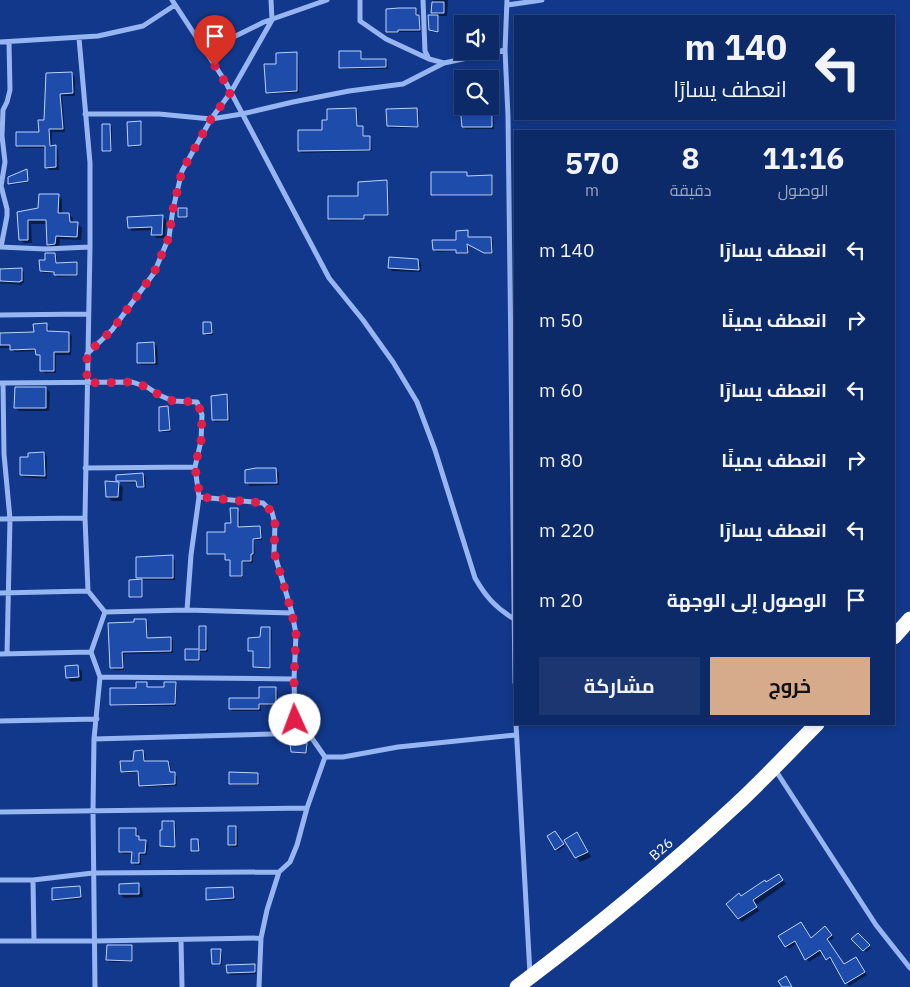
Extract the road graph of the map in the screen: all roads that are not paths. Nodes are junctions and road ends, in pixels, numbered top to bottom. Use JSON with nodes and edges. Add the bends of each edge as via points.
{"nodes":[{"id":1,"x":272,"y":0,"type":"edge"},
{"id":2,"x":327,"y":0,"type":"edge"},
{"id":3,"x":360,"y":0,"type":"edge"},
{"id":4,"x":423,"y":0,"type":"edge"},
{"id":5,"x":542,"y":0,"type":"edge"},
{"id":6,"x":173,"y":3,"type":"edge"},
{"id":7,"x":507,"y":3,"type":"edge"},
{"id":8,"x":272,"y":20,"type":"junction"},
{"id":9,"x":79,"y":38,"type":"junction"},
{"id":10,"x":0,"y":42,"type":"edge"},
{"id":11,"x":9,"y":42,"type":"junction"},
{"id":12,"x":505,"y":50,"type":"junction"},
{"id":13,"x":205,"y":51,"type":"junction"},
{"id":14,"x":429,"y":59,"type":"junction"},
{"id":15,"x":444,"y":64,"type":"junction"},
{"id":16,"x":231,"y":92,"type":"junction"},
{"id":17,"x":1,"y":110,"type":"edge"},
{"id":18,"x":85,"y":114,"type":"junction"},
{"id":19,"x":242,"y":114,"type":"junction"},
{"id":20,"x":211,"y":119,"type":"junction"},
{"id":21,"x":1,"y":247,"type":"edge"},
{"id":22,"x":90,"y":247,"type":"junction"},
{"id":23,"x":88,"y":314,"type":"junction"},
{"id":24,"x":0,"y":315,"type":"edge"},
{"id":25,"x":87,"y":354,"type":"junction"},
{"id":26,"x":87,"y":383,"type":"junction"},
{"id":27,"x":1,"y":384,"type":"edge"},
{"id":28,"x":2,"y":454,"type":"edge"},
{"id":29,"x":195,"y":467,"type":"junction"},
{"id":30,"x":86,"y":468,"type":"junction"},
{"id":31,"x":200,"y":497,"type":"junction"},
{"id":32,"x":85,"y":518,"type":"junction"},
{"id":33,"x":0,"y":519,"type":"edge"},
{"id":34,"x":10,"y":519,"type":"junction"},
{"id":35,"x":88,"y":591,"type":"junction"},
{"id":36,"x":0,"y":593,"type":"edge"},
{"id":37,"x":10,"y":593,"type":"junction"},
{"id":38,"x":187,"y":610,"type":"junction"},
{"id":39,"x":105,"y":612,"type":"junction"},
{"id":40,"x":292,"y":613,"type":"junction"},
{"id":41,"x":910,"y":619,"type":"edge"},
{"id":42,"x":514,"y":620,"type":"joint"},
{"id":43,"x":895,"y":636,"type":"edge"},
{"id":44,"x":91,"y":652,"type":"junction"},
{"id":45,"x":0,"y":654,"type":"edge"},
{"id":46,"x":7,"y":654,"type":"junction"},
{"id":47,"x":100,"y":677,"type":"junction"},
{"id":48,"x":294,"y":679,"type":"junction"},
{"id":49,"x":97,"y":719,"type":"junction"},
{"id":50,"x":0,"y":721,"type":"edge"},
{"id":51,"x":516,"y":725,"type":"edge"},
{"id":52,"x":816,"y":725,"type":"edge"},
{"id":53,"x":307,"y":733,"type":"junction"},
{"id":54,"x":516,"y":735,"type":"junction"},
{"id":55,"x":94,"y":738,"type":"junction"},
{"id":56,"x":325,"y":757,"type":"junction"},
{"id":57,"x":774,"y":768,"type":"junction"},
{"id":58,"x":306,"y":808,"type":"junction"},
{"id":59,"x":0,"y":812,"type":"edge"},
{"id":60,"x":93,"y":812,"type":"junction"},
{"id":61,"x":280,"y":872,"type":"junction"},
{"id":62,"x":94,"y":873,"type":"junction"},
{"id":63,"x":0,"y":880,"type":"edge"},
{"id":64,"x":33,"y":880,"type":"junction"},
{"id":65,"x":261,"y":938,"type":"junction"},
{"id":66,"x":0,"y":940,"type":"edge"},
{"id":67,"x":181,"y":940,"type":"junction"},
{"id":68,"x":34,"y":941,"type":"junction"},
{"id":69,"x":95,"y":941,"type":"junction"},
{"id":70,"x":910,"y":968,"type":"edge"},
{"id":71,"x":530,"y":977,"type":"junction"},
{"id":72,"x":95,"y":987,"type":"edge"},
{"id":73,"x":182,"y":987,"type":"edge"},
{"id":74,"x":259,"y":987,"type":"edge"},
{"id":75,"x":516,"y":987,"type":"edge"}],
"edges":[{"from":1,"to":8,"type":"street"},
{"from":2,"to":8,"type":"street"},
{"from":3,"to":14,"type":"street","via":[[360,21],[386,39]]},
{"from":4,"to":14,"type":"street","via":[[425,51]]},
{"from":5,"to":7,"type":"street"},
{"from":6,"to":9,"type":"street","via":[[143,26]]},
{"from":6,"to":13,"type":"street"},
{"from":7,"to":12,"type":"street"},
{"from":8,"to":13,"type":"street"},
{"from":8,"to":16,"type":"street"},
{"from":9,"to":11,"type":"street"},
{"from":9,"to":18,"type":"street"},
{"from":10,"to":11,"type":"street"},
{"from":11,"to":17,"type":"street","via":[[10,90]]},
{"from":12,"to":15,"type":"street"},
{"from":12,"to":42,"type":"street"},
{"from":13,"to":16,"type":"street"},
{"from":14,"to":15,"type":"street"},
{"from":15,"to":19,"type":"street","via":[[403,84],[349,91]]},
{"from":16,"to":19,"type":"street"},
{"from":16,"to":20,"type":"street"},
{"from":17,"to":21,"type":"street","via":[[5,162],[1,186],[7,216]]},
{"from":18,"to":20,"type":"street","via":[[158,114]]},
{"from":18,"to":22,"type":"street","via":[[90,163]]},
{"from":19,"to":20,"type":"street"},
{"from":19,"to":42,"type":"street","via":[[329,278],[394,362],[417,402],[475,578],[495,606]]},
{"from":20,"to":25,"type":"street","via":[[182,171],[169,237],[154,273],[112,330]]},
{"from":21,"to":22,"type":"street"},
{"from":22,"to":23,"type":"street"},
{"from":23,"to":24,"type":"street"},
{"from":23,"to":25,"type":"street"},
{"from":25,"to":26,"type":"street"},
{"from":26,"to":27,"type":"street"},
{"from":26,"to":29,"type":"street","via":[[132,382],[173,401],[197,402],[202,415]]},
{"from":26,"to":30,"type":"street"},
{"from":27,"to":28,"type":"street"},
{"from":28,"to":34,"type":"street"},
{"from":29,"to":30,"type":"street"},
{"from":29,"to":31,"type":"street"},
{"from":30,"to":32,"type":"street"},
{"from":31,"to":38,"type":"street"},
{"from":31,"to":40,"type":"street","via":[[263,503],[272,512],[274,552]]},
{"from":32,"to":34,"type":"street"},
{"from":32,"to":35,"type":"street"},
{"from":33,"to":34,"type":"street"},
{"from":34,"to":37,"type":"street"},
{"from":35,"to":37,"type":"street"},
{"from":35,"to":39,"type":"street"},
{"from":36,"to":37,"type":"street"},
{"from":37,"to":46,"type":"street"},
{"from":38,"to":39,"type":"street"},
{"from":38,"to":40,"type":"street"},
{"from":39,"to":44,"type":"street"},
{"from":40,"to":48,"type":"street","via":[[296,634]]},
{"from":41,"to":43,"type":"highway"},
{"from":44,"to":46,"type":"street"},
{"from":44,"to":47,"type":"street"},
{"from":45,"to":46,"type":"street"},
{"from":47,"to":48,"type":"street"},
{"from":47,"to":49,"type":"street"},
{"from":48,"to":53,"type":"street","via":[[295,720]]},
{"from":49,"to":50,"type":"street"},
{"from":49,"to":55,"type":"street"},
{"from":51,"to":54,"type":"street"},
{"from":52,"to":57,"type":"highway","name":"B26"},
{"from":53,"to":55,"type":"street"},
{"from":53,"to":56,"type":"street"},
{"from":54,"to":56,"type":"street"},
{"from":54,"to":71,"type":"street"},
{"from":55,"to":60,"type":"street"},
{"from":56,"to":58,"type":"street"},
{"from":57,"to":70,"type":"street","via":[[876,925]]},
{"from":57,"to":71,"type":"highway","name":"B26","via":[[722,818],[597,926]]},
{"from":58,"to":60,"type":"street"},
{"from":58,"to":61,"type":"street","via":[[297,845],[290,862]]},
{"from":59,"to":60,"type":"street"},
{"from":60,"to":62,"type":"street"},
{"from":61,"to":62,"type":"street"},
{"from":61,"to":65,"type":"street"},
{"from":62,"to":64,"type":"street"},
{"from":62,"to":69,"type":"street"},
{"from":63,"to":64,"type":"street"},
{"from":64,"to":68,"type":"street"},
{"from":65,"to":67,"type":"street"},
{"from":65,"to":74,"type":"street"},
{"from":66,"to":68,"type":"street"},
{"from":67,"to":69,"type":"street"},
{"from":67,"to":73,"type":"street"},
{"from":68,"to":69,"type":"street"},
{"from":69,"to":72,"type":"street"},
{"from":71,"to":75,"type":"highway","name":"B26"}]}
